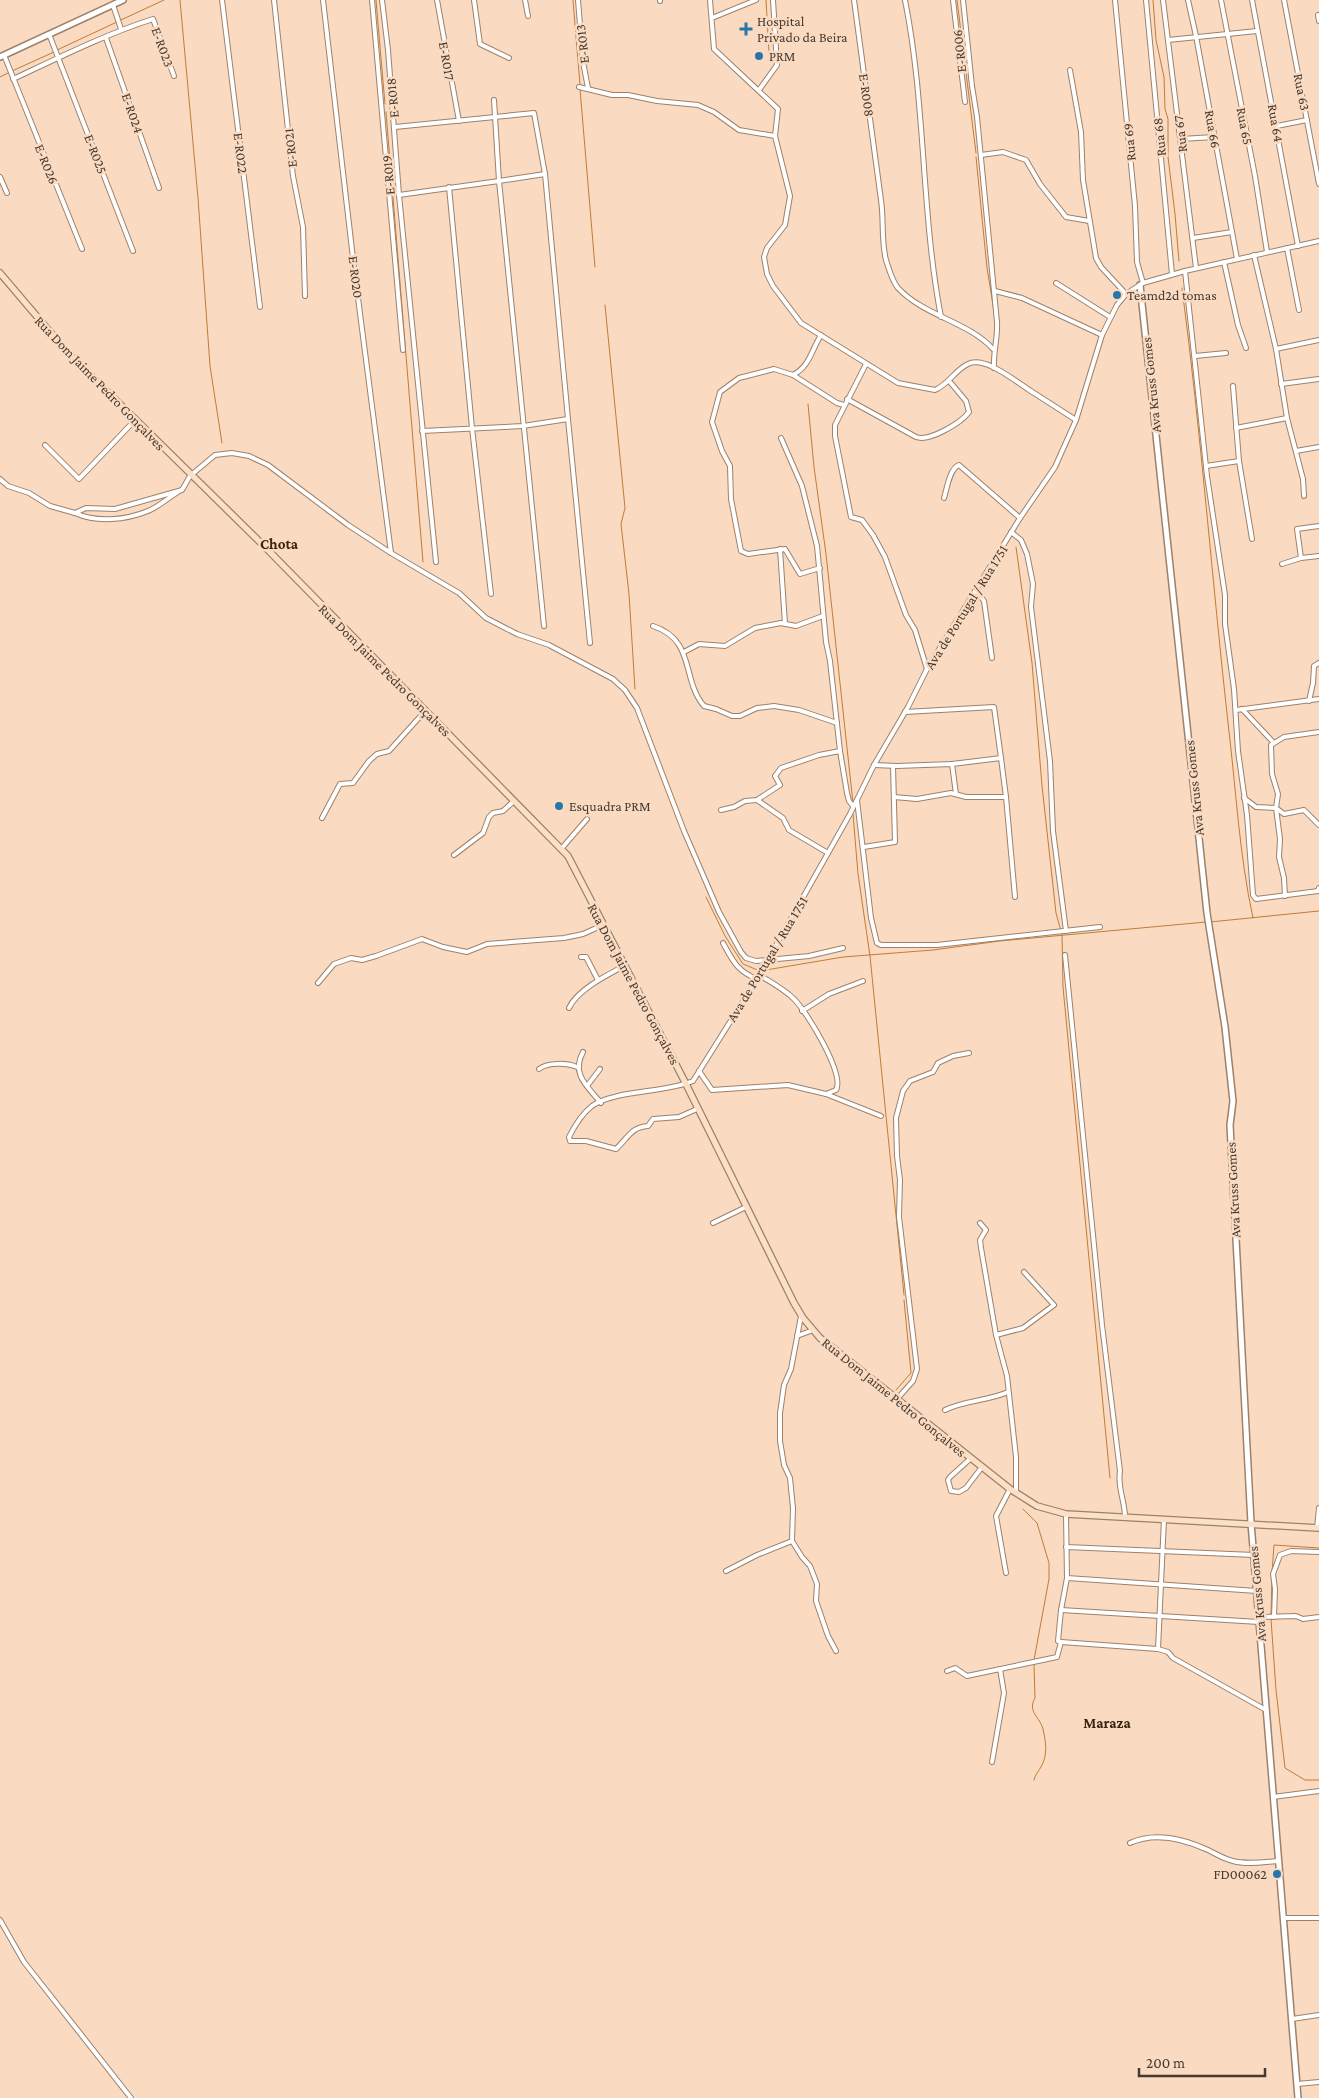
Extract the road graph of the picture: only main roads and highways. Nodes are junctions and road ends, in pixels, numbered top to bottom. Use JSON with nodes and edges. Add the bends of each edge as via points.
{"nodes":[{"id":1,"x":0,"y":273,"type":"edge"},
{"id":2,"x":1318,"y":1528,"type":"edge"}],
"edges":[{"from":1,"to":2,"type":"main road","name":"Rua Dom Jaime Pedro Gonçalves","via":[[68,353],[562,848],[686,1084],[801,1314],[813,1330],[1010,1489],[1045,1510],[1066,1514]]}]}
